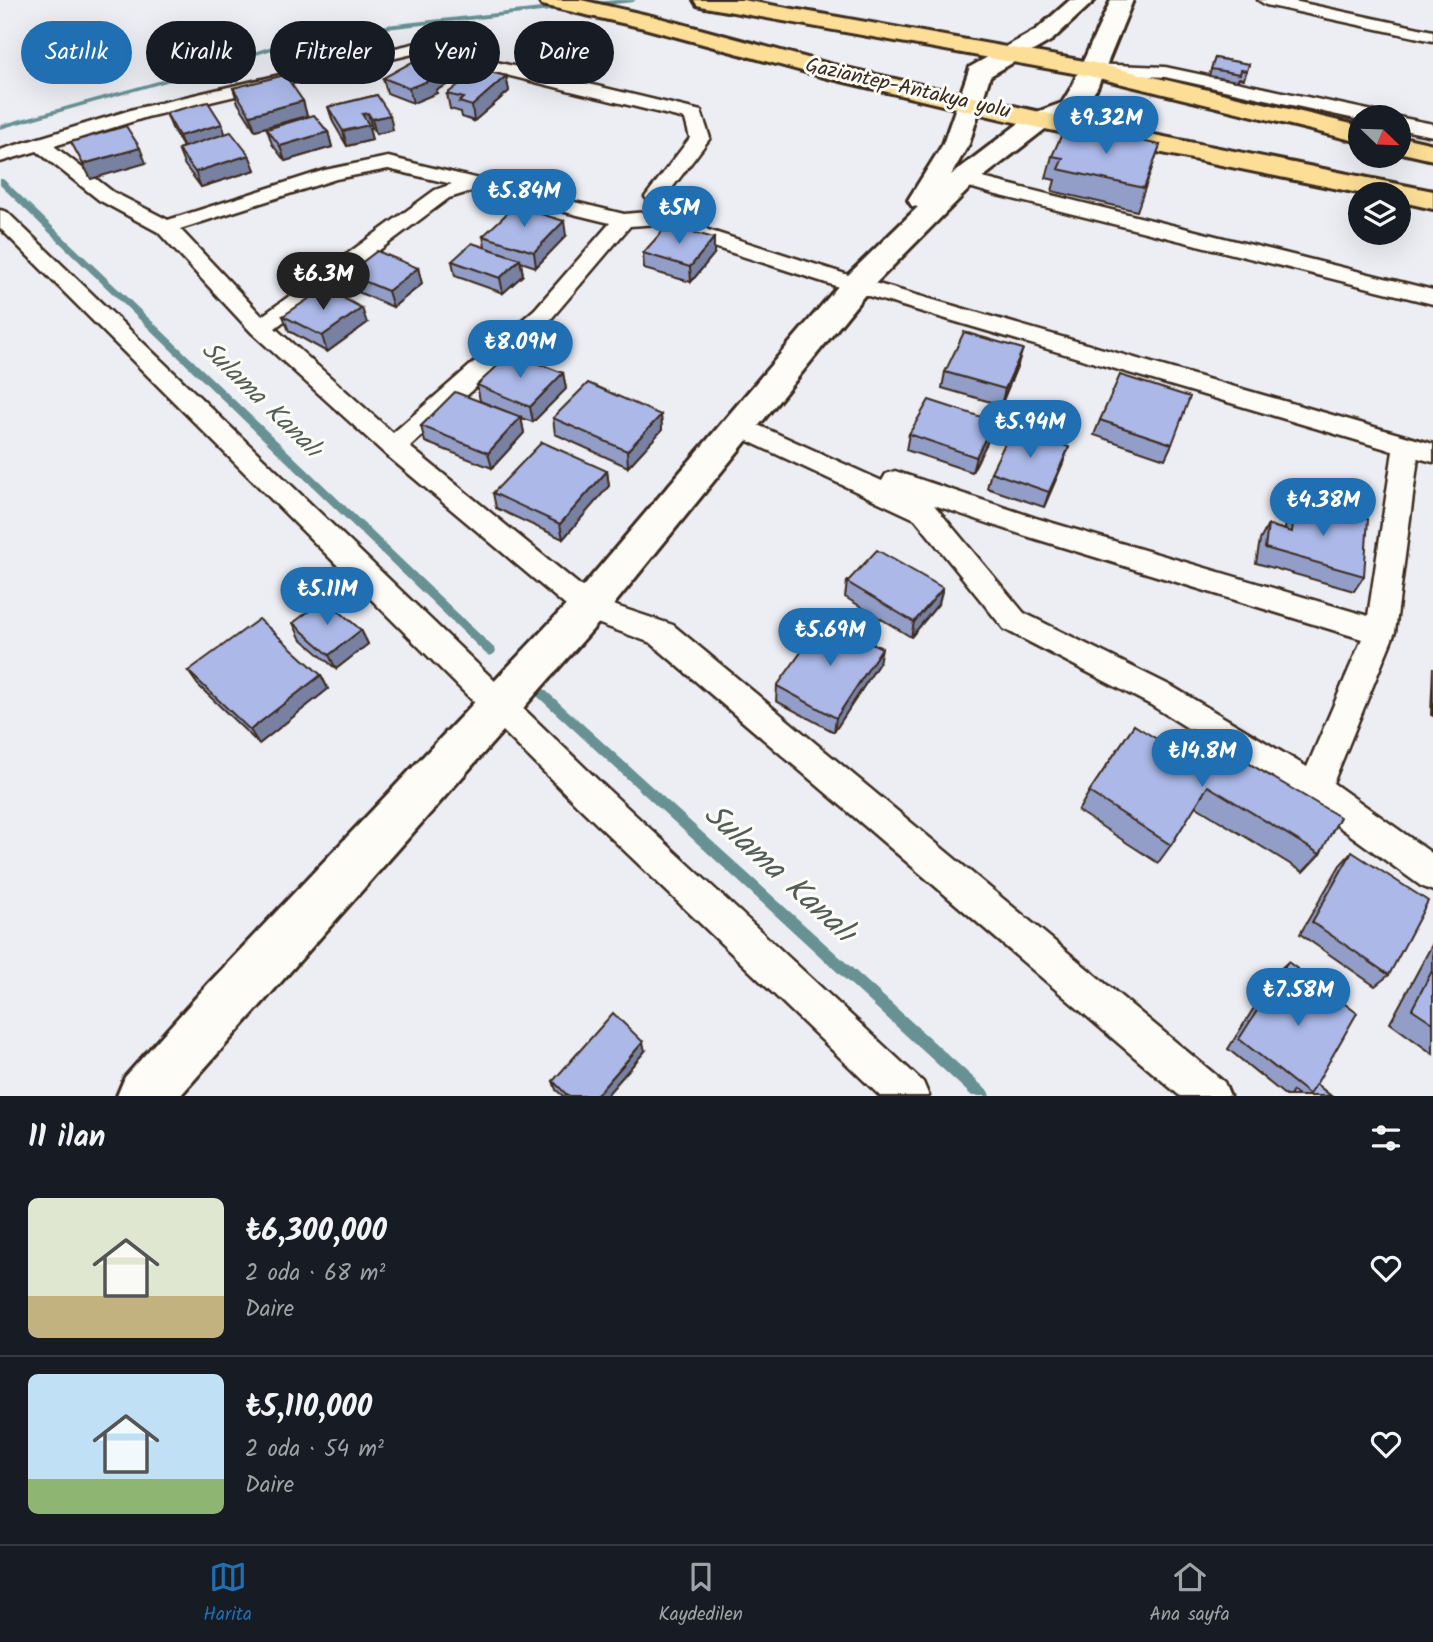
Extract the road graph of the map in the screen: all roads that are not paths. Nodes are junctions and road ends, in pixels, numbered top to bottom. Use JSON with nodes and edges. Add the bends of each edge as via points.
{"nodes":[{"id":1,"x":550,"y":0,"type":"edge"},
{"id":2,"x":705,"y":0,"type":"edge"},
{"id":3,"x":1084,"y":0,"type":"edge"},
{"id":4,"x":1122,"y":0,"type":"edge"},
{"id":5,"x":1266,"y":0,"type":"edge"},
{"id":6,"x":1433,"y":36,"type":"edge"},
{"id":7,"x":1009,"y":54,"type":"junction"},
{"id":8,"x":1090,"y":69,"type":"junction"},
{"id":9,"x":970,"y":104,"type":"junction"},
{"id":10,"x":1348,"y":112,"type":"edge"},
{"id":11,"x":1040,"y":120,"type":"junction"},
{"id":12,"x":1411,"y":126,"type":"edge"},
{"id":13,"x":1433,"y":130,"type":"edge"},
{"id":14,"x":1348,"y":131,"type":"edge"},
{"id":15,"x":40,"y":144,"type":"junction"},
{"id":16,"x":1411,"y":147,"type":"edge"},
{"id":17,"x":1433,"y":152,"type":"edge"},
{"id":18,"x":0,"y":156,"type":"edge"},
{"id":19,"x":963,"y":179,"type":"junction"},
{"id":20,"x":475,"y":184,"type":"junction"},
{"id":21,"x":1433,"y":200,"type":"edge"},
{"id":22,"x":0,"y":216,"type":"edge"},
{"id":23,"x":678,"y":216,"type":"junction"},
{"id":24,"x":624,"y":220,"type":"junction"},
{"id":25,"x":166,"y":227,"type":"junction"},
{"id":26,"x":870,"y":271,"type":"junction"},
{"id":27,"x":1433,"y":297,"type":"edge"},
{"id":28,"x":260,"y":328,"type":"junction"},
{"id":29,"x":740,"y":427,"type":"junction"},
{"id":30,"x":393,"y":447,"type":"junction"},
{"id":31,"x":1420,"y":450,"type":"edge"},
{"id":32,"x":588,"y":608,"type":"junction"},
{"id":33,"x":1380,"y":632,"type":"junction"},
{"id":34,"x":498,"y":705,"type":"junction"},
{"id":35,"x":1314,"y":789,"type":"junction"},
{"id":36,"x":1433,"y":874,"type":"edge"},
{"id":37,"x":144,"y":1096,"type":"edge"},
{"id":38,"x":909,"y":1096,"type":"edge"},
{"id":39,"x":1210,"y":1096,"type":"edge"}],
"edges":[{"from":1,"to":9,"type":"highway","name":"Gaziantep-Antakya yolu"},
{"from":2,"to":7,"type":"highway","name":"Gaziantep-Antakya yolu"},
{"from":3,"to":7,"type":"street","via":[[1044,35]]},
{"from":4,"to":8,"type":"street"},
{"from":5,"to":6,"type":"street"},
{"from":7,"to":8,"type":"highway","name":"Gaziantep-Antakya yolu"},
{"from":7,"to":9,"type":"street","via":[[979,72]]},
{"from":8,"to":10,"type":"street","via":[[1165,72]]},
{"from":8,"to":11,"type":"street","via":[[1071,107]]},
{"from":8,"to":14,"type":"highway","name":"Gaziantep-Antakya yolu"},
{"from":9,"to":11,"type":"highway","name":"Gaziantep-Antakya yolu"},
{"from":9,"to":26,"type":"street","via":[[956,144]]},
{"from":11,"to":19,"type":"street"},
{"from":11,"to":21,"type":"highway","name":"Gaziantep-Antakya yolu"},
{"from":12,"to":13,"type":"street"},
{"from":15,"to":18,"type":"street"},
{"from":15,"to":23,"type":"street","via":[[141,113],[418,48],[694,115],[700,138],[655,197]]},
{"from":15,"to":25,"type":"street","via":[[106,196]]},
{"from":16,"to":17,"type":"highway"},
{"from":19,"to":26,"type":"street"},
{"from":19,"to":27,"type":"street"},
{"from":20,"to":24,"type":"street"},
{"from":20,"to":25,"type":"street","via":[[388,163],[331,174]]},
{"from":20,"to":28,"type":"street","via":[[442,194]]},
{"from":22,"to":34,"type":"street"},
{"from":23,"to":24,"type":"street"},
{"from":23,"to":26,"type":"street","via":[[699,235]]},
{"from":24,"to":30,"type":"street","via":[[543,314]]},
{"from":25,"to":28,"type":"street"},
{"from":26,"to":29,"type":"street"},
{"from":26,"to":31,"type":"street"},
{"from":28,"to":30,"type":"street"},
{"from":29,"to":32,"type":"street"},
{"from":29,"to":33,"type":"street","via":[[1032,528]]},
{"from":29,"to":35,"type":"street","via":[[925,512],[1014,621],[1162,696]]},
{"from":30,"to":32,"type":"street"},
{"from":31,"to":33,"type":"street"},
{"from":32,"to":34,"type":"street"},
{"from":32,"to":39,"type":"street","via":[[662,634]]},
{"from":33,"to":35,"type":"street"},
{"from":34,"to":37,"type":"street"},
{"from":34,"to":38,"type":"street"},
{"from":35,"to":36,"type":"street"}]}
